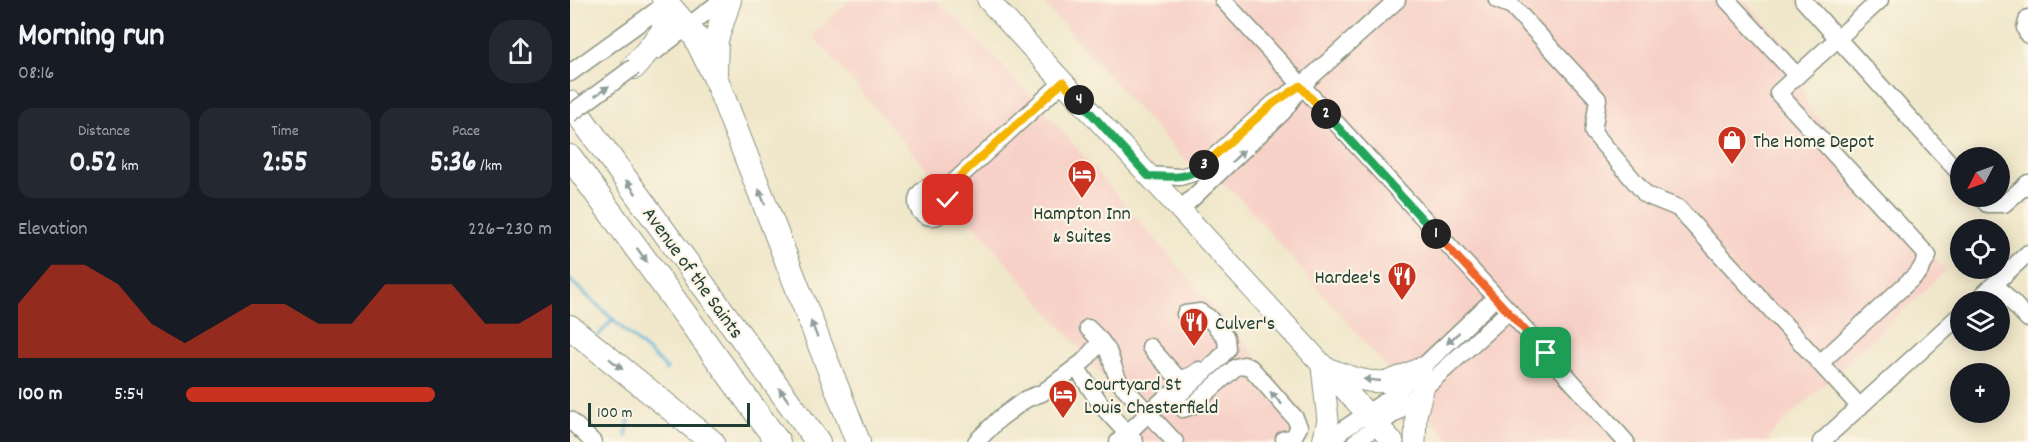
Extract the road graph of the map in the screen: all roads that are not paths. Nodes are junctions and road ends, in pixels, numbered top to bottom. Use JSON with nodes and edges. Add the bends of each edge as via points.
{"nodes":[{"id":1,"x":722,"y":0,"type":"edge"},
{"id":2,"x":729,"y":0,"type":"edge"},
{"id":3,"x":988,"y":0,"type":"edge"},
{"id":4,"x":1223,"y":0,"type":"edge"},
{"id":5,"x":1397,"y":0,"type":"edge"},
{"id":6,"x":1497,"y":0,"type":"edge"},
{"id":7,"x":1727,"y":0,"type":"edge"},
{"id":8,"x":1803,"y":0,"type":"edge"},
{"id":9,"x":1880,"y":0,"type":"edge"},
{"id":10,"x":667,"y":1,"type":"edge"},
{"id":11,"x":2028,"y":18,"type":"edge"},
{"id":12,"x":688,"y":27,"type":"junction"},
{"id":13,"x":2028,"y":35,"type":"edge"},
{"id":14,"x":1838,"y":38,"type":"junction"},
{"id":15,"x":634,"y":67,"type":"junction"},
{"id":16,"x":570,"y":73,"type":"edge"},
{"id":17,"x":1797,"y":76,"type":"junction"},
{"id":18,"x":715,"y":77,"type":"junction"},
{"id":19,"x":1063,"y":82,"type":"junction"},
{"id":20,"x":1300,"y":86,"type":"junction"},
{"id":21,"x":570,"y":103,"type":"edge"},
{"id":22,"x":570,"y":114,"type":"edge"},
{"id":23,"x":570,"y":157,"type":"edge"},
{"id":24,"x":1950,"y":163,"type":"edge"},
{"id":25,"x":1148,"y":176,"type":"junction"},
{"id":26,"x":2028,"y":183,"type":"edge"},
{"id":27,"x":944,"y":191,"type":"dead end"},
{"id":28,"x":2010,"y":199,"type":"edge"},
{"id":29,"x":1180,"y":210,"type":"junction"},
{"id":30,"x":2028,"y":253,"type":"edge"},
{"id":31,"x":1995,"y":284,"type":"junction"},
{"id":32,"x":1987,"y":291,"type":"edge"},
{"id":33,"x":1496,"y":297,"type":"junction"},
{"id":34,"x":1509,"y":311,"type":"junction"},
{"id":35,"x":1185,"y":314,"type":"dead end"},
{"id":36,"x":2028,"y":319,"type":"edge"},
{"id":37,"x":1950,"y":324,"type":"edge"},
{"id":38,"x":570,"y":327,"type":"edge"},
{"id":39,"x":1088,"y":328,"type":"dead end"},
{"id":40,"x":1226,"y":338,"type":"junction"},
{"id":41,"x":1101,"y":340,"type":"junction"},
{"id":42,"x":1150,"y":346,"type":"dead end"},
{"id":43,"x":1820,"y":363,"type":"junction"},
{"id":44,"x":1076,"y":367,"type":"junction"},
{"id":45,"x":1322,"y":367,"type":"junction"},
{"id":46,"x":1421,"y":368,"type":"junction"},
{"id":47,"x":1423,"y":389,"type":"junction"},
{"id":48,"x":1175,"y":401,"type":"junction"},
{"id":49,"x":1860,"y":407,"type":"junction"},
{"id":50,"x":1149,"y":414,"type":"junction"},
{"id":51,"x":570,"y":420,"type":"edge"},
{"id":52,"x":1372,"y":420,"type":"junction"},
{"id":53,"x":1127,"y":439,"type":"edge"},
{"id":54,"x":1284,"y":439,"type":"dead end"},
{"id":55,"x":589,"y":441,"type":"edge"},
{"id":56,"x":712,"y":442,"type":"edge"},
{"id":57,"x":778,"y":442,"type":"edge"},
{"id":58,"x":818,"y":442,"type":"edge"},
{"id":59,"x":858,"y":442,"type":"edge"},
{"id":60,"x":976,"y":442,"type":"edge"},
{"id":61,"x":1175,"y":442,"type":"edge"},
{"id":62,"x":1323,"y":442,"type":"edge"},
{"id":63,"x":1329,"y":442,"type":"edge"},
{"id":64,"x":1355,"y":442,"type":"edge"},
{"id":65,"x":1393,"y":442,"type":"edge"},
{"id":66,"x":1415,"y":442,"type":"edge"},
{"id":67,"x":1626,"y":442,"type":"edge"},
{"id":68,"x":1821,"y":442,"type":"edge"}],
"edges":[{"from":1,"to":12,"type":"street"},
{"from":2,"to":18,"type":"highway","via":[[716,40]]},
{"from":3,"to":19,"type":"main road"},
{"from":4,"to":20,"type":"street"},
{"from":5,"to":20,"type":"street"},
{"from":6,"to":43,"type":"street","via":[[1512,6],[1598,99],[1593,132],[1646,195],[1678,208]]},
{"from":7,"to":17,"type":"street"},
{"from":8,"to":14,"type":"street"},
{"from":9,"to":14,"type":"street"},
{"from":10,"to":12,"type":"highway"},
{"from":10,"to":15,"type":"highway","via":[[663,32]]},
{"from":10,"to":16,"type":"street"},
{"from":11,"to":13,"type":"street"},
{"from":12,"to":15,"type":"street"},
{"from":12,"to":18,"type":"highway"},
{"from":14,"to":17,"type":"street"},
{"from":14,"to":24,"type":"street"},
{"from":22,"to":15,"type":"street","one_way":true,"bridge":true},
{"from":17,"to":43,"type":"street","via":[[1778,93],[1928,256],[1919,272]]},
{"from":59,"to":18,"type":"highway","one_way":true},
{"from":19,"to":25,"type":"main road"},
{"from":19,"to":27,"type":"street"},
{"from":20,"to":25,"type":"street","via":[[1274,103],[1197,172],[1180,177]]},
{"from":29,"to":20,"type":"street","one_way":true,"via":[[1283,112]]},
{"from":20,"to":33,"type":"street"},
{"from":58,"to":21,"type":"highway","name":"Avenue of the Saints","one_way":true},
{"from":23,"to":57,"type":"highway","name":"Avenue of the Saints","one_way":true},
{"from":25,"to":29,"type":"main road"},
{"from":26,"to":28,"type":"street"},
{"from":29,"to":45,"type":"main road"},
{"from":30,"to":31,"type":"street"},
{"from":31,"to":32,"type":"street"},
{"from":31,"to":36,"type":"street"},
{"from":33,"to":34,"type":"street"},
{"from":33,"to":46,"type":"street","one_way":true},
{"from":34,"to":47,"type":"street"},
{"from":34,"to":67,"type":"street"},
{"from":35,"to":40,"type":"street","via":[[1200,312]]},
{"from":37,"to":49,"type":"street"},
{"from":38,"to":56,"type":"highway","one_way":true},
{"from":39,"to":41,"type":"street"},
{"from":40,"to":42,"type":"street","via":[[1217,352],[1182,379]]},
{"from":40,"to":48,"type":"street","via":[[1227,349]]},
{"from":41,"to":44,"type":"street"},
{"from":41,"to":50,"type":"street","via":[[1114,373]]},
{"from":43,"to":49,"type":"street"},
{"from":44,"to":53,"type":"street"},
{"from":44,"to":60,"type":"street","via":[[999,419]]},
{"from":46,"to":45,"type":"main road","one_way":true,"via":[[1378,382]]},
{"from":45,"to":52,"type":"main road"},
{"from":45,"to":62,"type":"main road","via":[[1328,420]]},
{"from":46,"to":52,"type":"street"},
{"from":47,"to":52,"type":"street","via":[[1402,408]]},
{"from":47,"to":66,"type":"main road"},
{"from":48,"to":50,"type":"street"},
{"from":54,"to":48,"type":"street","one_way":true,"via":[[1293,438],[1299,427],[1295,418],[1244,365],[1236,367],[1192,406]]},
{"from":49,"to":68,"type":"street"},
{"from":50,"to":53,"type":"street"},
{"from":50,"to":61,"type":"street"},
{"from":51,"to":55,"type":"street"},
{"from":52,"to":63,"type":"street","via":[[1344,429]]},
{"from":52,"to":64,"type":"street"},
{"from":52,"to":65,"type":"main road"}]}
